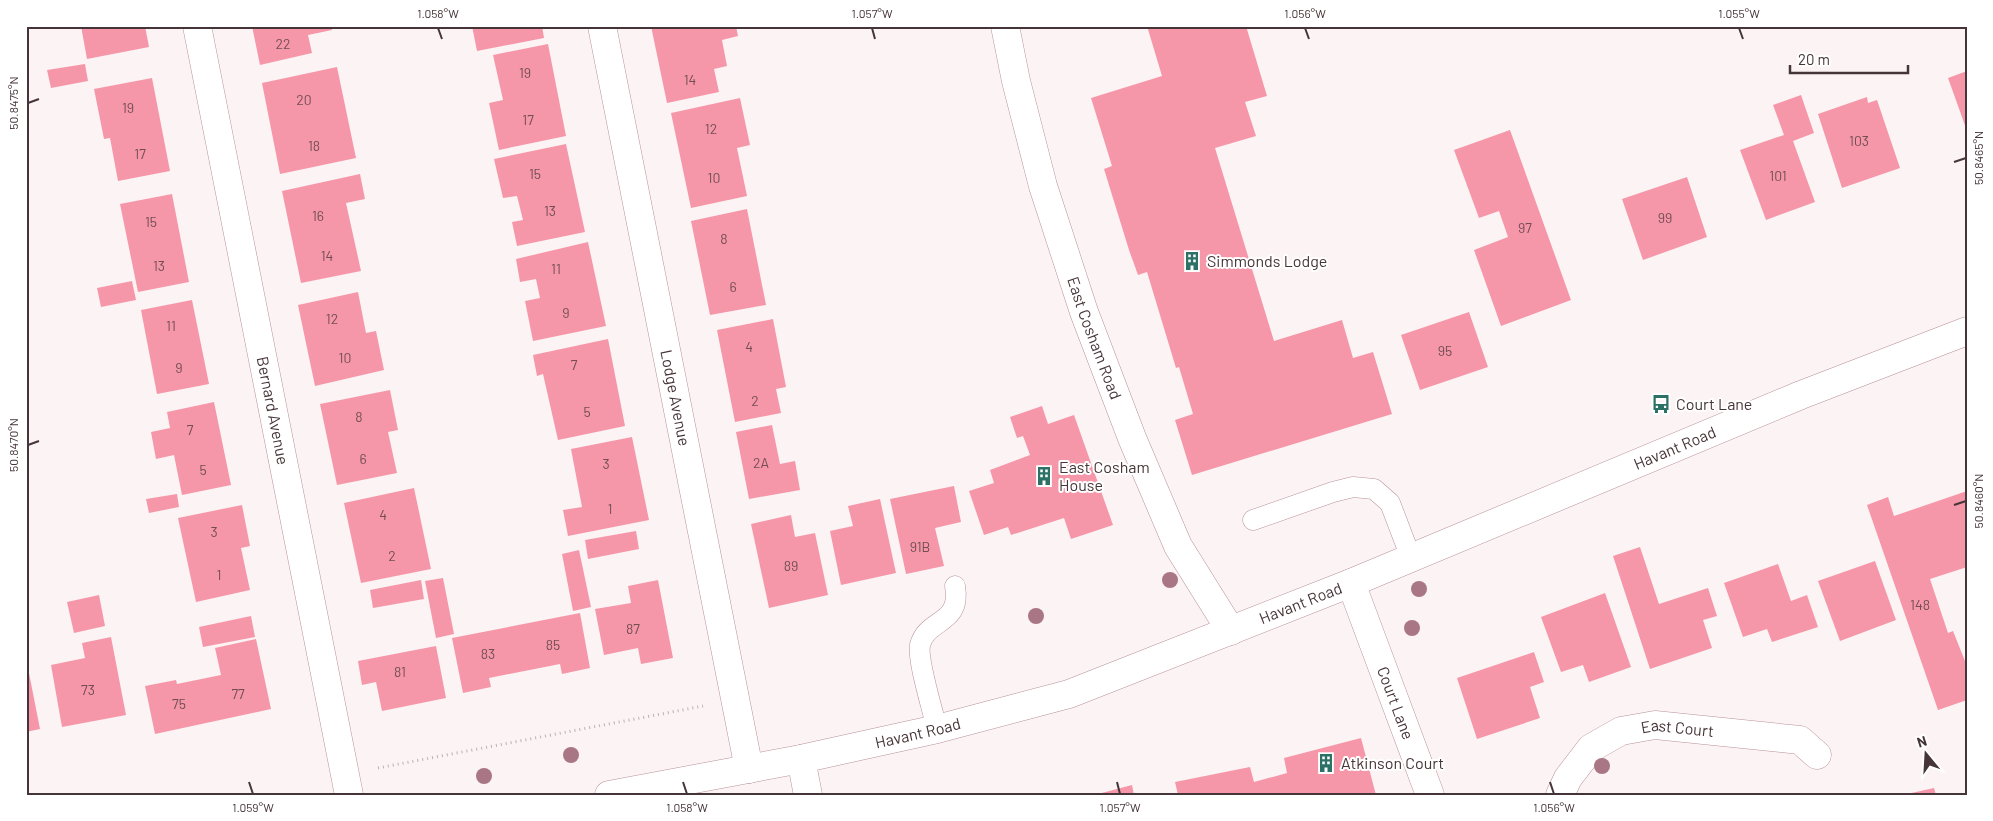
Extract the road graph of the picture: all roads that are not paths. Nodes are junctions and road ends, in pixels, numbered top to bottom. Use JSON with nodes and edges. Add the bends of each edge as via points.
{"nodes":[{"id":1,"x":197,"y":26,"type":"edge"},
{"id":2,"x":602,"y":26,"type":"edge"},
{"id":3,"x":1005,"y":26,"type":"edge"},
{"id":4,"x":1967,"y":331,"type":"edge"},
{"id":5,"x":1253,"y":520,"type":"dead end"},
{"id":6,"x":1411,"y":558,"type":"junction"},
{"id":7,"x":1351,"y":583,"type":"junction"},
{"id":8,"x":955,"y":586,"type":"dead end"},
{"id":9,"x":1231,"y":630,"type":"junction"},
{"id":10,"x":937,"y":729,"type":"junction"},
{"id":11,"x":1817,"y":755,"type":"dead end"},
{"id":12,"x":800,"y":759,"type":"junction"},
{"id":13,"x":749,"y":768,"type":"junction"},
{"id":14,"x":347,"y":784,"type":"edge"},
{"id":15,"x":609,"y":795,"type":"edge"},
{"id":16,"x":808,"y":795,"type":"edge"},
{"id":17,"x":1430,"y":795,"type":"edge"},
{"id":18,"x":1560,"y":795,"type":"edge"}],
"edges":[{"from":1,"to":14,"type":"street","name":"Bernard Avenue"},
{"from":2,"to":13,"type":"street","name":"Lodge Avenue"},
{"from":3,"to":9,"type":"street","name":"East Cosham Road","via":[[1043,186],[1084,312],[1178,546]]},
{"from":4,"to":6,"type":"street","name":"Havant Road","via":[[1801,395]]},
{"from":5,"to":6,"type":"lane","via":[[1333,492],[1353,487],[1374,488],[1390,503]]},
{"from":6,"to":7,"type":"street","name":"Havant Road"},
{"from":7,"to":9,"type":"street","name":"Havant Road"},
{"from":7,"to":17,"type":"street","name":"Court Lane"},
{"from":8,"to":10,"type":"lane","via":[[957,599],[953,610],[926,634],[920,645]]},
{"from":9,"to":10,"type":"street","name":"Havant Road","via":[[1070,694]]},
{"from":10,"to":12,"type":"street","name":"Havant Road"},
{"from":11,"to":18,"type":"street","name":"East Court","via":[[1800,740],[1655,725],[1621,731],[1591,748],[1568,778]]},
{"from":12,"to":13,"type":"street","name":"Havant Road"},
{"from":12,"to":16,"type":"street"},
{"from":13,"to":15,"type":"street","name":"Havant Road"}]}
